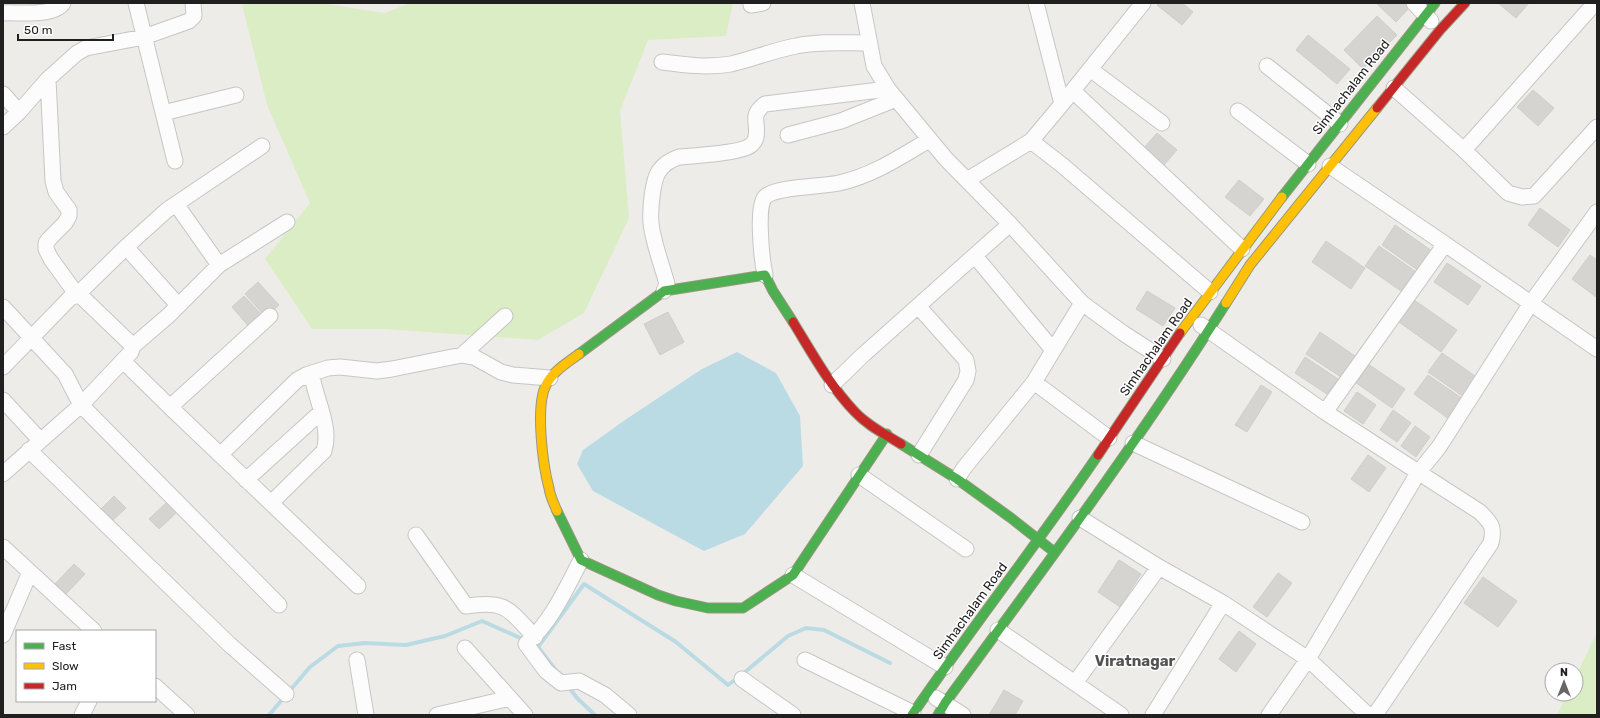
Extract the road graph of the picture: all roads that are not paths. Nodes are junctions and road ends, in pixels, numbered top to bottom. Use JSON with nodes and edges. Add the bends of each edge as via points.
{"nodes":[{"id":1,"x":63,"y":3,"type":"edge"},
{"id":2,"x":136,"y":3,"type":"edge"},
{"id":3,"x":193,"y":3,"type":"edge"},
{"id":4,"x":862,"y":3,"type":"edge"},
{"id":5,"x":1036,"y":3,"type":"edge"},
{"id":6,"x":1143,"y":3,"type":"edge"},
{"id":7,"x":1414,"y":3,"type":"edge"},
{"id":8,"x":1435,"y":3,"type":"edge"},
{"id":9,"x":1465,"y":3,"type":"edge"},
{"id":10,"x":1595,"y":3,"type":"edge"},
{"id":11,"x":3,"y":13,"type":"edge"},
{"id":12,"x":1424,"y":15,"type":"junction"},
{"id":13,"x":1440,"y":30,"type":"junction"},
{"id":14,"x":144,"y":37,"type":"junction"},
{"id":15,"x":869,"y":43,"type":"junction"},
{"id":16,"x":662,"y":62,"type":"dead end"},
{"id":17,"x":1267,"y":66,"type":"dead end"},
{"id":18,"x":1090,"y":69,"type":"junction"},
{"id":19,"x":48,"y":79,"type":"junction"},
{"id":20,"x":1394,"y":88,"type":"junction"},
{"id":21,"x":1073,"y":91,"type":"junction"},
{"id":22,"x":3,"y":94,"type":"edge"},
{"id":23,"x":892,"y":94,"type":"junction"},
{"id":24,"x":236,"y":95,"type":"dead end"},
{"id":25,"x":1062,"y":104,"type":"junction"},
{"id":26,"x":1238,"y":111,"type":"dead end"},
{"id":27,"x":19,"y":112,"type":"junction"},
{"id":28,"x":163,"y":113,"type":"junction"},
{"id":29,"x":1162,"y":123,"type":"dead end"},
{"id":30,"x":1340,"y":124,"type":"junction"},
{"id":31,"x":3,"y":127,"type":"edge"},
{"id":32,"x":1597,"y":127,"type":"edge"},
{"id":33,"x":788,"y":135,"type":"dead end"},
{"id":34,"x":929,"y":140,"type":"junction"},
{"id":35,"x":1030,"y":141,"type":"junction"},
{"id":36,"x":262,"y":146,"type":"dead end"},
{"id":37,"x":1464,"y":150,"type":"junction"},
{"id":38,"x":175,"y":161,"type":"dead end"},
{"id":39,"x":1308,"y":164,"type":"junction"},
{"id":40,"x":1330,"y":166,"type":"junction"},
{"id":41,"x":967,"y":180,"type":"junction"},
{"id":42,"x":176,"y":204,"type":"junction"},
{"id":43,"x":1597,"y":212,"type":"edge"},
{"id":44,"x":287,"y":222,"type":"dead end"},
{"id":45,"x":1010,"y":224,"type":"junction"},
{"id":46,"x":1445,"y":244,"type":"junction"},
{"id":47,"x":126,"y":247,"type":"junction"},
{"id":48,"x":1242,"y":249,"type":"junction"},
{"id":49,"x":975,"y":256,"type":"junction"},
{"id":50,"x":219,"y":265,"type":"junction"},
{"id":51,"x":765,"y":275,"type":"junction"},
{"id":52,"x":664,"y":291,"type":"junction"},
{"id":53,"x":1210,"y":292,"type":"junction"},
{"id":54,"x":77,"y":294,"type":"junction"},
{"id":55,"x":1082,"y":303,"type":"junction"},
{"id":56,"x":1531,"y":303,"type":"junction"},
{"id":57,"x":178,"y":305,"type":"junction"},
{"id":58,"x":918,"y":306,"type":"junction"},
{"id":59,"x":3,"y":307,"type":"edge"},
{"id":60,"x":270,"y":316,"type":"dead end"},
{"id":61,"x":505,"y":316,"type":"dead end"},
{"id":62,"x":1190,"y":318,"type":"junction"},
{"id":63,"x":1209,"y":330,"type":"junction"},
{"id":64,"x":33,"y":338,"type":"junction"},
{"id":65,"x":133,"y":346,"type":"junction"},
{"id":66,"x":1597,"y":349,"type":"edge"},
{"id":67,"x":1053,"y":350,"type":"junction"},
{"id":68,"x":462,"y":355,"type":"junction"},
{"id":69,"x":1164,"y":358,"type":"junction"},
{"id":70,"x":123,"y":362,"type":"junction"},
{"id":71,"x":3,"y":367,"type":"edge"},
{"id":72,"x":306,"y":375,"type":"junction"},
{"id":73,"x":550,"y":378,"type":"junction"},
{"id":74,"x":1034,"y":382,"type":"junction"},
{"id":75,"x":832,"y":385,"type":"junction"},
{"id":76,"x":3,"y":400,"type":"edge"},
{"id":77,"x":81,"y":405,"type":"junction"},
{"id":78,"x":170,"y":407,"type":"junction"},
{"id":79,"x":321,"y":412,"type":"junction"},
{"id":80,"x":1325,"y":412,"type":"junction"},
{"id":81,"x":887,"y":434,"type":"junction"},
{"id":82,"x":1109,"y":438,"type":"junction"},
{"id":83,"x":40,"y":440,"type":"junction"},
{"id":84,"x":1133,"y":443,"type":"junction"},
{"id":85,"x":29,"y":450,"type":"junction"},
{"id":86,"x":220,"y":455,"type":"junction"},
{"id":87,"x":919,"y":455,"type":"junction"},
{"id":88,"x":1418,"y":473,"type":"junction"},
{"id":89,"x":3,"y":474,"type":"edge"},
{"id":90,"x":860,"y":475,"type":"junction"},
{"id":91,"x":957,"y":479,"type":"junction"},
{"id":92,"x":246,"y":480,"type":"junction"},
{"id":93,"x":271,"y":503,"type":"junction"},
{"id":94,"x":1080,"y":518,"type":"junction"},
{"id":95,"x":1302,"y":522,"type":"dead end"},
{"id":96,"x":416,"y":535,"type":"dead end"},
{"id":97,"x":1039,"y":539,"type":"junction"},
{"id":98,"x":3,"y":547,"type":"edge"},
{"id":99,"x":966,"y":549,"type":"dead end"},
{"id":100,"x":1055,"y":554,"type":"junction"},
{"id":101,"x":581,"y":560,"type":"junction"},
{"id":102,"x":1159,"y":567,"type":"junction"},
{"id":103,"x":30,"y":572,"type":"junction"},
{"id":104,"x":793,"y":574,"type":"junction"},
{"id":105,"x":358,"y":586,"type":"dead end"},
{"id":106,"x":1223,"y":603,"type":"junction"},
{"id":107,"x":279,"y":605,"type":"dead end"},
{"id":108,"x":93,"y":630,"type":"edge"},
{"id":109,"x":998,"y":630,"type":"junction"},
{"id":110,"x":3,"y":636,"type":"edge"},
{"id":111,"x":531,"y":640,"type":"junction"},
{"id":112,"x":465,"y":648,"type":"dead end"},
{"id":113,"x":1308,"y":659,"type":"junction"},
{"id":114,"x":357,"y":660,"type":"dead end"},
{"id":115,"x":805,"y":660,"type":"dead end"},
{"id":116,"x":945,"y":667,"type":"junction"},
{"id":117,"x":742,"y":679,"type":"dead end"},
{"id":118,"x":1075,"y":682,"type":"junction"},
{"id":119,"x":156,"y":687,"type":"edge"},
{"id":120,"x":927,"y":692,"type":"junction"},
{"id":121,"x":286,"y":694,"type":"dead end"},
{"id":122,"x":510,"y":698,"type":"junction"},
{"id":123,"x":88,"y":702,"type":"edge"},
{"id":124,"x":941,"y":709,"type":"edge"},
{"id":125,"x":913,"y":714,"type":"edge"},
{"id":126,"x":82,"y":715,"type":"edge"},
{"id":127,"x":187,"y":715,"type":"edge"},
{"id":128,"x":366,"y":715,"type":"edge"},
{"id":129,"x":437,"y":715,"type":"edge"},
{"id":130,"x":525,"y":715,"type":"edge"},
{"id":131,"x":629,"y":715,"type":"edge"},
{"id":132,"x":793,"y":715,"type":"edge"},
{"id":133,"x":963,"y":715,"type":"edge"},
{"id":134,"x":1121,"y":715,"type":"edge"},
{"id":135,"x":1153,"y":715,"type":"edge"},
{"id":136,"x":1269,"y":715,"type":"edge"},
{"id":137,"x":1368,"y":715,"type":"edge"},
{"id":138,"x":1375,"y":715,"type":"edge"}],
"edges":[{"from":1,"to":11,"type":"street","via":[[52,12]]},
{"from":2,"to":14,"type":"street"},
{"from":3,"to":14,"type":"street","via":[[194,16],[189,21]]},
{"from":4,"to":15,"type":"street"},
{"from":5,"to":25,"type":"street"},
{"from":6,"to":18,"type":"street"},
{"from":7,"to":12,"type":"street"},
{"from":8,"to":12,"type":"main road","name":"Simhachalam Road"},
{"from":9,"to":13,"type":"main road"},
{"from":10,"to":37,"type":"street"},
{"from":12,"to":13,"type":"street"},
{"from":12,"to":30,"type":"main road","name":"Simhachalam Road"},
{"from":13,"to":20,"type":"main road"},
{"from":14,"to":19,"type":"street","via":[[86,48]]},
{"from":14,"to":28,"type":"street"},
{"from":15,"to":16,"type":"street","via":[[814,43],[717,66]]},
{"from":15,"to":23,"type":"street","via":[[874,66]]},
{"from":17,"to":30,"type":"street"},
{"from":18,"to":21,"type":"street"},
{"from":18,"to":29,"type":"street"},
{"from":19,"to":27,"type":"street"},
{"from":19,"to":54,"type":"street","via":[[53,181],[56,192],[69,210],[69,216],[46,243],[46,249]]},
{"from":20,"to":37,"type":"street"},
{"from":20,"to":40,"type":"main road"},
{"from":21,"to":25,"type":"street"},
{"from":21,"to":48,"type":"street"},
{"from":22,"to":27,"type":"street"},
{"from":23,"to":33,"type":"street","via":[[841,121]]},
{"from":23,"to":34,"type":"street"},
{"from":23,"to":52,"type":"street","via":[[765,104],[758,109],[755,117],[756,138],[752,145],[741,149],[678,157],[664,165],[657,173],[651,206],[651,224],[667,284]]},
{"from":24,"to":28,"type":"street"},
{"from":25,"to":35,"type":"street"},
{"from":26,"to":39,"type":"street"},
{"from":27,"to":31,"type":"street"},
{"from":28,"to":38,"type":"street"},
{"from":30,"to":39,"type":"main road","name":"Simhachalam Road"},
{"from":32,"to":37,"type":"street","via":[[1534,196],[1522,197],[1508,193]]},
{"from":34,"to":41,"type":"street"},
{"from":34,"to":51,"type":"street","via":[[866,175],[839,183],[776,191],[766,197],[761,206],[761,256]]},
{"from":35,"to":41,"type":"street"},
{"from":35,"to":53,"type":"street","via":[[1062,165]]},
{"from":36,"to":42,"type":"street"},
{"from":39,"to":48,"type":"main road","name":"Simhachalam Road"},
{"from":40,"to":46,"type":"street"},
{"from":40,"to":63,"type":"main road","via":[[1250,265]]},
{"from":41,"to":45,"type":"street"},
{"from":42,"to":47,"type":"street"},
{"from":42,"to":50,"type":"street"},
{"from":43,"to":56,"type":"street"},
{"from":44,"to":50,"type":"street"},
{"from":45,"to":49,"type":"street"},
{"from":45,"to":55,"type":"street"},
{"from":46,"to":56,"type":"street"},
{"from":46,"to":80,"type":"street"},
{"from":47,"to":54,"type":"street"},
{"from":47,"to":57,"type":"street"},
{"from":48,"to":53,"type":"main road","name":"Simhachalam Road"},
{"from":49,"to":58,"type":"street"},
{"from":49,"to":67,"type":"street"},
{"from":50,"to":57,"type":"street"},
{"from":51,"to":52,"type":"main road"},
{"from":51,"to":75,"type":"main road","via":[[772,291]]},
{"from":52,"to":73,"type":"main road","via":[[562,366]]},
{"from":53,"to":62,"type":"main road","name":"Simhachalam Road"},
{"from":54,"to":64,"type":"street","via":[[70,298]]},
{"from":54,"to":65,"type":"street"},
{"from":55,"to":67,"type":"street"},
{"from":55,"to":69,"type":"street","via":[[1123,333]]},
{"from":56,"to":66,"type":"street"},
{"from":56,"to":88,"type":"street","via":[[1439,446]]},
{"from":57,"to":65,"type":"street"},
{"from":58,"to":75,"type":"street"},
{"from":58,"to":87,"type":"street","via":[[966,360],[968,370],[966,380]]},
{"from":59,"to":64,"type":"street"},
{"from":60,"to":78,"type":"street"},
{"from":61,"to":68,"type":"street"},
{"from":62,"to":63,"type":"street"},
{"from":62,"to":69,"type":"main road","name":"Simhachalam Road"},
{"from":63,"to":80,"type":"street"},
{"from":63,"to":84,"type":"main road"},
{"from":64,"to":71,"type":"street"},
{"from":64,"to":77,"type":"street","via":[[66,374]]},
{"from":65,"to":70,"type":"street","via":[[132,352]]},
{"from":67,"to":74,"type":"street"},
{"from":68,"to":72,"type":"street","via":[[392,370],[334,367]]},
{"from":68,"to":73,"type":"street","via":[[474,358],[501,372]]},
{"from":69,"to":82,"type":"main road","name":"Simhachalam Road"},
{"from":70,"to":77,"type":"street"},
{"from":70,"to":78,"type":"street"},
{"from":72,"to":79,"type":"street","via":[[313,382]]},
{"from":72,"to":86,"type":"street","via":[[297,380]]},
{"from":73,"to":101,"type":"main road","via":[[543,394],[540,419],[550,496]]},
{"from":74,"to":82,"type":"street"},
{"from":74,"to":91,"type":"street"},
{"from":75,"to":81,"type":"main road","via":[[868,424]]},
{"from":76,"to":83,"type":"street"},
{"from":77,"to":83,"type":"street"},
{"from":77,"to":107,"type":"street"},
{"from":78,"to":86,"type":"street"},
{"from":79,"to":92,"type":"street"},
{"from":79,"to":93,"type":"street","via":[[327,443],[324,451]]},
{"from":80,"to":88,"type":"street"},
{"from":81,"to":87,"type":"main road"},
{"from":81,"to":90,"type":"main road"},
{"from":82,"to":97,"type":"main road","name":"Simhachalam Road"},
{"from":83,"to":85,"type":"street"},
{"from":84,"to":94,"type":"main road"},
{"from":84,"to":95,"type":"street"},
{"from":85,"to":89,"type":"street"},
{"from":85,"to":121,"type":"street","via":[[229,644]]},
{"from":86,"to":92,"type":"street"},
{"from":87,"to":91,"type":"main road"},
{"from":88,"to":113,"type":"street"},
{"from":88,"to":138,"type":"street","via":[[1480,512],[1490,522],[1493,533],[1491,543]]},
{"from":90,"to":99,"type":"street"},
{"from":90,"to":104,"type":"main road"},
{"from":91,"to":97,"type":"main road"},
{"from":92,"to":93,"type":"street"},
{"from":93,"to":105,"type":"street"},
{"from":94,"to":100,"type":"main road"},
{"from":94,"to":102,"type":"street"},
{"from":96,"to":111,"type":"street","via":[[466,606],[496,604],[509,610]]},
{"from":97,"to":100,"type":"main road"},
{"from":97,"to":116,"type":"main road","name":"Simhachalam Road"},
{"from":98,"to":103,"type":"street"},
{"from":100,"to":109,"type":"main road"},
{"from":101,"to":104,"type":"main road","via":[[658,595],[692,606],[713,609],[743,608]]},
{"from":101,"to":111,"type":"street","via":[[549,618]]},
{"from":102,"to":106,"type":"street"},
{"from":102,"to":118,"type":"street"},
{"from":103,"to":108,"type":"street"},
{"from":103,"to":110,"type":"street"},
{"from":104,"to":116,"type":"street"},
{"from":106,"to":113,"type":"street"},
{"from":106,"to":135,"type":"street"},
{"from":109,"to":118,"type":"street"},
{"from":109,"to":124,"type":"main road"},
{"from":111,"to":131,"type":"street","via":[[546,670],[561,683],[572,682],[605,695]]},
{"from":112,"to":122,"type":"street"},
{"from":113,"to":136,"type":"street"},
{"from":113,"to":137,"type":"street"},
{"from":114,"to":128,"type":"street"},
{"from":115,"to":125,"type":"street"},
{"from":116,"to":120,"type":"main road","name":"Simhachalam Road"},
{"from":117,"to":132,"type":"street"},
{"from":118,"to":134,"type":"street"},
{"from":119,"to":127,"type":"street"},
{"from":120,"to":124,"type":"street"},
{"from":120,"to":125,"type":"main road","name":"Simhachalam Road"},
{"from":122,"to":129,"type":"street"},
{"from":122,"to":130,"type":"street"},
{"from":123,"to":126,"type":"street"},
{"from":124,"to":133,"type":"street"}]}
